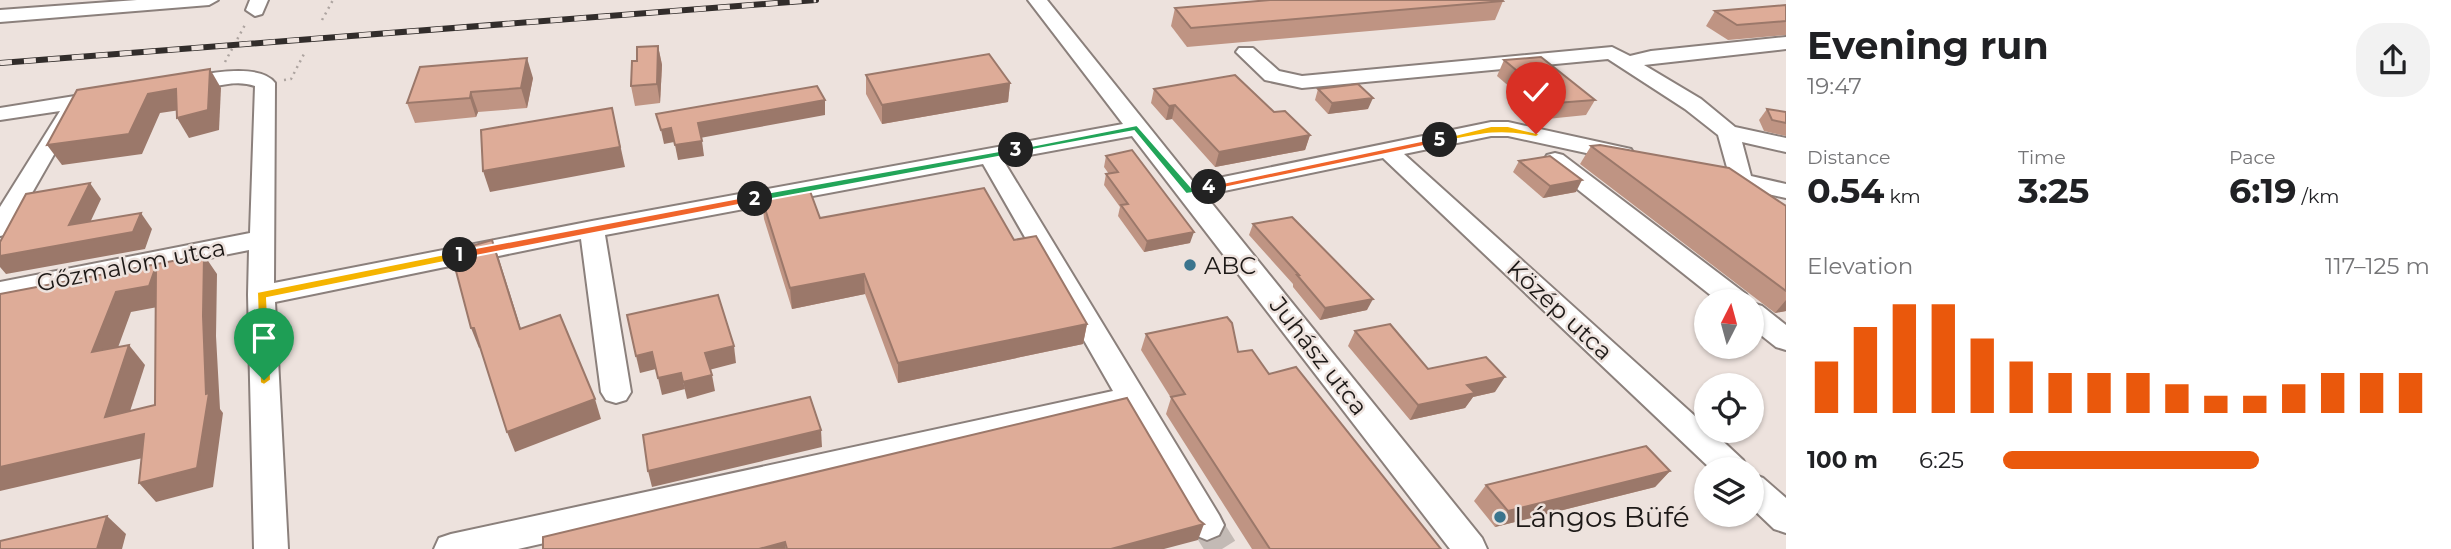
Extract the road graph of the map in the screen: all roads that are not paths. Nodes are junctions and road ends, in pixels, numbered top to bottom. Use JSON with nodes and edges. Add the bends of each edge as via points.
{"nodes":[{"id":1,"x":209,"y":0,"type":"edge"},
{"id":2,"x":1037,"y":0,"type":"edge"},
{"id":3,"x":0,"y":16,"type":"edge"},
{"id":4,"x":1786,"y":44,"type":"edge"},
{"id":5,"x":1246,"y":52,"type":"dead end"},
{"id":6,"x":1626,"y":63,"type":"junction"},
{"id":7,"x":155,"y":89,"type":"edge"},
{"id":8,"x":128,"y":94,"type":"edge"},
{"id":9,"x":73,"y":103,"type":"junction"},
{"id":10,"x":0,"y":114,"type":"edge"},
{"id":11,"x":1137,"y":128,"type":"junction"},
{"id":12,"x":1728,"y":132,"type":"junction"},
{"id":13,"x":1536,"y":134,"type":"junction"},
{"id":14,"x":1786,"y":145,"type":"edge"},
{"id":15,"x":1388,"y":151,"type":"junction"},
{"id":16,"x":989,"y":156,"type":"junction"},
{"id":17,"x":1645,"y":159,"type":"edge"},
{"id":18,"x":1699,"y":171,"type":"edge"},
{"id":19,"x":1739,"y":181,"type":"junction"},
{"id":20,"x":1189,"y":191,"type":"junction"},
{"id":21,"x":1786,"y":191,"type":"edge"},
{"id":22,"x":1786,"y":212,"type":"edge"},
{"id":23,"x":0,"y":229,"type":"edge"},
{"id":24,"x":592,"y":229,"type":"junction"},
{"id":25,"x":261,"y":239,"type":"junction"},
{"id":26,"x":1721,"y":289,"type":"edge"},
{"id":27,"x":0,"y":290,"type":"edge"},
{"id":28,"x":261,"y":295,"type":"junction"},
{"id":29,"x":1764,"y":323,"type":"edge"},
{"id":30,"x":1786,"y":340,"type":"edge"},
{"id":31,"x":616,"y":392,"type":"dead end"},
{"id":32,"x":1134,"y":398,"type":"junction"},
{"id":33,"x":1719,"y":457,"type":"edge"},
{"id":34,"x":1764,"y":499,"type":"edge"},
{"id":35,"x":1786,"y":519,"type":"edge"},
{"id":36,"x":1208,"y":524,"type":"tunnel mouth"},
{"id":37,"x":271,"y":549,"type":"edge"},
{"id":38,"x":451,"y":549,"type":"edge"},
{"id":39,"x":1470,"y":549,"type":"edge"}],
"edges":[{"from":1,"to":3,"type":"street"},
{"from":2,"to":11,"type":"street","name":"Juhász utca"},
{"from":4,"to":6,"type":"lane"},
{"from":5,"to":6,"type":"street","via":[[1272,76],[1302,82],[1612,53]]},
{"from":6,"to":12,"type":"street","via":[[1693,104]]},
{"from":7,"to":25,"type":"street","via":[[247,77],[278,81]]},
{"from":8,"to":9,"type":"street"},
{"from":9,"to":10,"type":"street"},
{"from":9,"to":23,"type":"street"},
{"from":11,"to":16,"type":"street"},
{"from":11,"to":20,"type":"street","name":"Juhász utca"},
{"from":12,"to":14,"type":"street"},
{"from":12,"to":19,"type":"street"},
{"from":13,"to":15,"type":"street","via":[[1491,129]]},
{"from":13,"to":17,"type":"street"},
{"from":13,"to":26,"type":"street","via":[[1544,152]]},
{"from":15,"to":20,"type":"street"},
{"from":15,"to":33,"type":"street","name":"Közép utca"},
{"from":16,"to":24,"type":"street"},
{"from":16,"to":32,"type":"street"},
{"from":18,"to":19,"type":"street"},
{"from":19,"to":21,"type":"street"},
{"from":19,"to":22,"type":"street"},
{"from":20,"to":39,"type":"street","name":"Juhász utca"},
{"from":24,"to":28,"type":"street"},
{"from":24,"to":31,"type":"street"},
{"from":25,"to":27,"type":"street","name":"Gőzmalom utca"},
{"from":25,"to":28,"type":"street"},
{"from":28,"to":37,"type":"street"},
{"from":29,"to":30,"type":"street"},
{"from":32,"to":36,"type":"street"},
{"from":32,"to":38,"type":"street"},
{"from":34,"to":35,"type":"street"}]}
